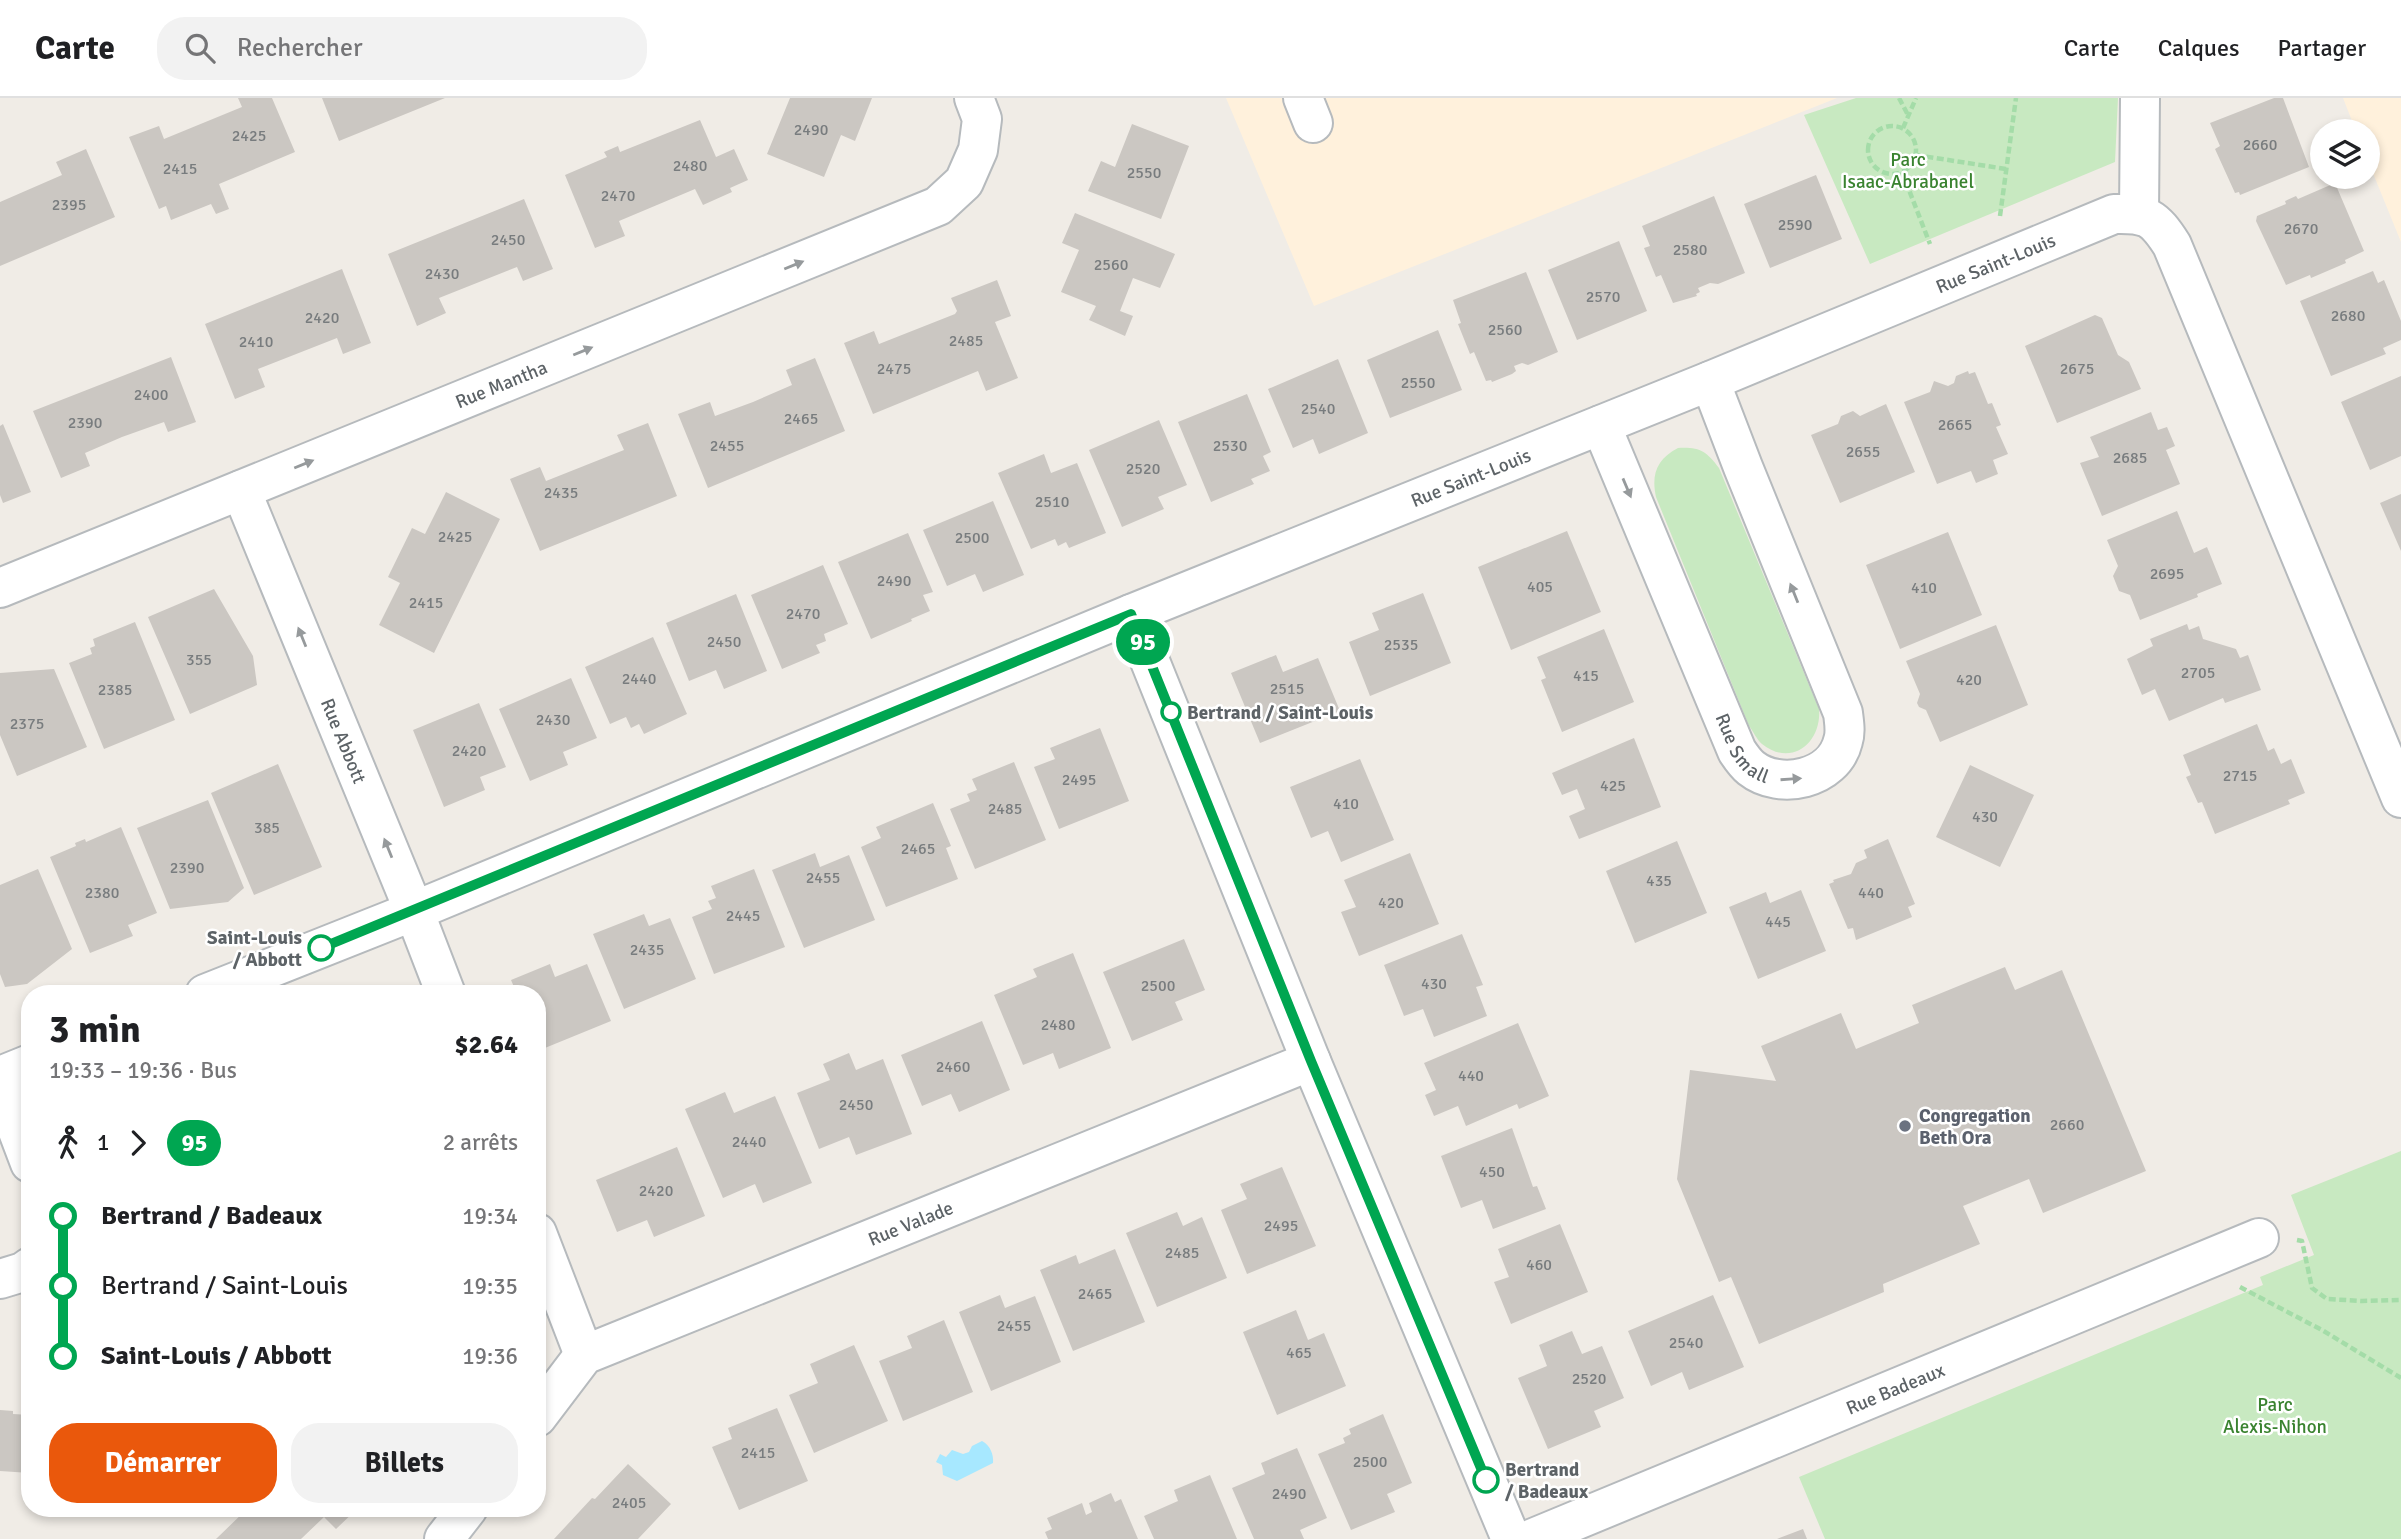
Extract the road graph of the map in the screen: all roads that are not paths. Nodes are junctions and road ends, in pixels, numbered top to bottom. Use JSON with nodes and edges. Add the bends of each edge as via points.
{"nodes":[{"id":1,"x":974,"y":98,"type":"edge"},
{"id":2,"x":2140,"y":98,"type":"edge"},
{"id":3,"x":2139,"y":214,"type":"junction"},
{"id":4,"x":1710,"y":381,"type":"junction"},
{"id":5,"x":1601,"y":425,"type":"junction"},
{"id":6,"x":241,"y":490,"type":"junction"},
{"id":7,"x":0,"y":588,"type":"edge"},
{"id":8,"x":1131,"y":614,"type":"junction"},
{"id":9,"x":2401,"y":798,"type":"edge"},
{"id":10,"x":414,"y":911,"type":"junction"},
{"id":11,"x":228,"y":985,"type":"edge"},
{"id":12,"x":443,"y":985,"type":"edge"},
{"id":13,"x":1311,"y":1061,"type":"junction"},
{"id":14,"x":21,"y":1068,"type":"edge"},
{"id":15,"x":0,"y":1076,"type":"edge"},
{"id":16,"x":0,"y":1084,"type":"edge"},
{"id":17,"x":21,"y":1139,"type":"edge"},
{"id":18,"x":2259,"y":1238,"type":"road end"},
{"id":19,"x":546,"y":1256,"type":"edge"},
{"id":20,"x":21,"y":1273,"type":"edge"},
{"id":21,"x":0,"y":1279,"type":"edge"},
{"id":22,"x":584,"y":1355,"type":"junction"},
{"id":23,"x":546,"y":1405,"type":"edge"},
{"id":24,"x":460,"y":1517,"type":"edge"},
{"id":25,"x":444,"y":1539,"type":"edge"},
{"id":26,"x":1511,"y":1539,"type":"edge"},
{"id":27,"x":1531,"y":1539,"type":"edge"}],
"edges":[{"from":6,"to":1,"type":"street","name":"Rue Mantha","one_way":true,"via":[[938,206],[964,182],[978,150],[982,119]]},
{"from":2,"to":3,"type":"street"},
{"from":3,"to":4,"type":"street","name":"Rue Saint-Louis","via":[[2114,214]]},
{"from":3,"to":9,"type":"street","via":[[2160,227],[2172,245]]},
{"from":4,"to":5,"type":"street","name":"Rue Saint-Louis"},
{"from":5,"to":4,"type":"street","name":"Rue Small","one_way":true,"via":[[1737,751],[1750,768],[1764,775],[1793,781],[1810,776],[1826,767],[1843,743],[1843,713]]},
{"from":5,"to":8,"type":"street","name":"Rue Saint-Louis"},
{"from":6,"to":7,"type":"street","name":"Rue Mantha"},
{"from":10,"to":6,"type":"street","name":"Rue Abbott","one_way":true},
{"from":8,"to":10,"type":"street","name":"Rue Saint-Louis"},
{"from":8,"to":13,"type":"street"},
{"from":10,"to":11,"type":"street","name":"Rue Saint-Louis"},
{"from":10,"to":12,"type":"street","name":"Rue Abbott"},
{"from":13,"to":22,"type":"street","name":"Rue Valade"},
{"from":13,"to":26,"type":"street"},
{"from":14,"to":15,"type":"street"},
{"from":16,"to":17,"type":"street"},
{"from":18,"to":27,"type":"street","name":"Rue Badeaux"},
{"from":19,"to":22,"type":"street"},
{"from":20,"to":21,"type":"street"},
{"from":22,"to":23,"type":"street"},
{"from":24,"to":25,"type":"street"}]}
